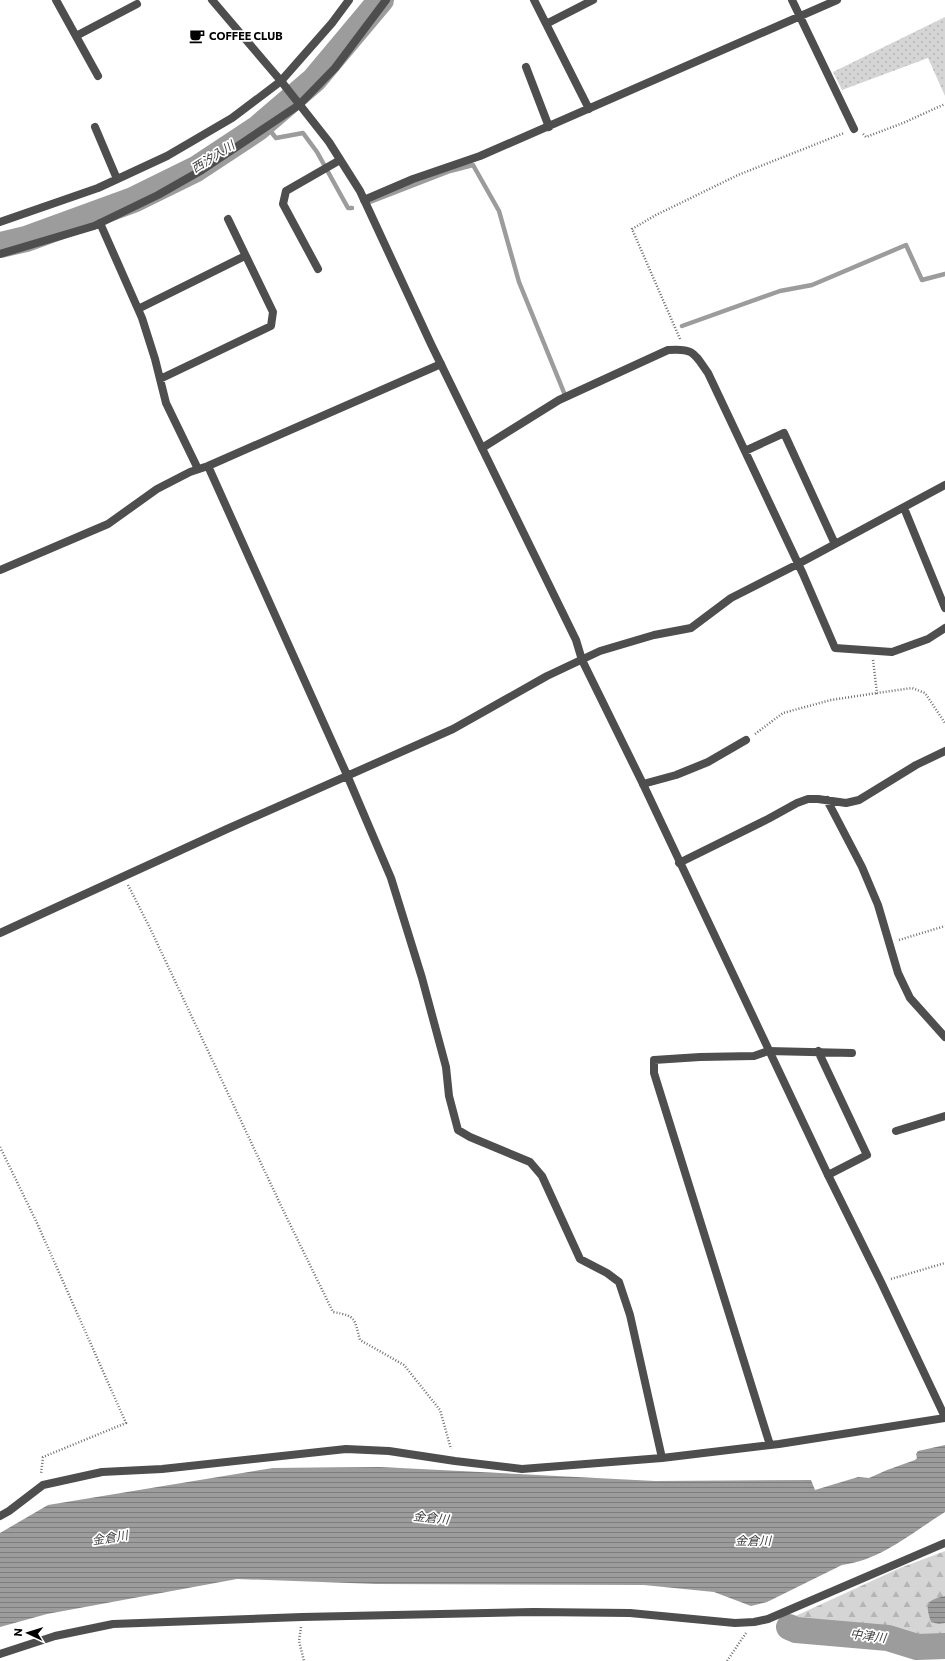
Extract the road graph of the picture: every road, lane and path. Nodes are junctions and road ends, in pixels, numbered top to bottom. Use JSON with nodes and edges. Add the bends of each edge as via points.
{"nodes":[{"id":1,"x":56,"y":0,"type":"edge"},
{"id":2,"x":212,"y":0,"type":"edge"},
{"id":3,"x":349,"y":0,"type":"edge"},
{"id":4,"x":386,"y":0,"type":"edge"},
{"id":5,"x":534,"y":0,"type":"edge"},
{"id":6,"x":593,"y":0,"type":"edge"},
{"id":7,"x":792,"y":0,"type":"edge"},
{"id":8,"x":837,"y":0,"type":"edge"},
{"id":9,"x":137,"y":4,"type":"dead end"},
{"id":10,"x":800,"y":17,"type":"junction"},
{"id":11,"x":546,"y":24,"type":"junction"},
{"id":12,"x":76,"y":36,"type":"junction"},
{"id":13,"x":526,"y":67,"type":"dead end"},
{"id":14,"x":98,"y":76,"type":"dead end"},
{"id":15,"x":281,"y":81,"type":"junction"},
{"id":16,"x":299,"y":104,"type":"junction"},
{"id":17,"x":945,"y":104,"type":"edge"},
{"id":18,"x":589,"y":109,"type":"junction"},
{"id":19,"x":95,"y":127,"type":"dead end"},
{"id":20,"x":549,"y":127,"type":"junction"},
{"id":21,"x":854,"y":129,"type":"junction"},
{"id":22,"x":340,"y":160,"type":"junction"},
{"id":23,"x":117,"y":179,"type":"junction"},
{"id":24,"x":364,"y":200,"type":"junction"},
{"id":25,"x":228,"y":219,"type":"dead end"},
{"id":26,"x":0,"y":222,"type":"edge"},
{"id":27,"x":100,"y":223,"type":"junction"},
{"id":28,"x":0,"y":254,"type":"edge"},
{"id":29,"x":245,"y":256,"type":"junction"},
{"id":30,"x":318,"y":269,"type":"dead end"},
{"id":31,"x":138,"y":309,"type":"junction"},
{"id":32,"x":683,"y":348,"type":"junction"},
{"id":33,"x":441,"y":364,"type":"junction"},
{"id":34,"x":160,"y":378,"type":"junction"},
{"id":35,"x":482,"y":448,"type":"junction"},
{"id":36,"x":745,"y":451,"type":"junction"},
{"id":37,"x":208,"y":466,"type":"junction"},
{"id":38,"x":198,"y":469,"type":"junction"},
{"id":39,"x":945,"y":485,"type":"edge"},
{"id":40,"x":904,"y":508,"type":"junction"},
{"id":41,"x":835,"y":544,"type":"junction"},
{"id":42,"x":798,"y":564,"type":"junction"},
{"id":43,"x":0,"y":570,"type":"edge"},
{"id":44,"x":945,"y":608,"type":"edge"},
{"id":45,"x":945,"y":628,"type":"edge"},
{"id":46,"x":871,"y":650,"type":"junction"},
{"id":47,"x":582,"y":660,"type":"junction"},
{"id":48,"x":877,"y":693,"type":"junction"},
{"id":49,"x":945,"y":723,"type":"edge"},
{"id":50,"x":746,"y":740,"type":"joint"},
{"id":51,"x":945,"y":751,"type":"edge"},
{"id":52,"x":347,"y":775,"type":"junction"},
{"id":53,"x":643,"y":784,"type":"junction"},
{"id":54,"x":827,"y":800,"type":"junction"},
{"id":55,"x":679,"y":863,"type":"junction"},
{"id":56,"x":124,"y":876,"type":"junction"},
{"id":57,"x":945,"y":926,"type":"edge"},
{"id":58,"x":0,"y":933,"type":"edge"},
{"id":59,"x":889,"y":943,"type":"junction"},
{"id":60,"x":945,"y":1037,"type":"edge"},
{"id":61,"x":768,"y":1051,"type":"junction"},
{"id":62,"x":818,"y":1051,"type":"junction"},
{"id":63,"x":852,"y":1053,"type":"dead end"},
{"id":64,"x":945,"y":1116,"type":"edge"},
{"id":65,"x":896,"y":1131,"type":"dead end"},
{"id":66,"x":0,"y":1147,"type":"edge"},
{"id":67,"x":828,"y":1175,"type":"junction"},
{"id":68,"x":945,"y":1262,"type":"edge"},
{"id":69,"x":881,"y":1282,"type":"junction"},
{"id":70,"x":945,"y":1417,"type":"edge"},
{"id":71,"x":770,"y":1445,"type":"junction"},
{"id":72,"x":662,"y":1458,"type":"junction"},
{"id":73,"x":455,"y":1462,"type":"junction"},
{"id":74,"x":43,"y":1485,"type":"junction"},
{"id":75,"x":0,"y":1516,"type":"edge"},
{"id":76,"x":945,"y":1543,"type":"edge"},
{"id":77,"x":302,"y":1617,"type":"junction"},
{"id":78,"x":754,"y":1622,"type":"junction"},
{"id":79,"x":0,"y":1654,"type":"edge"},
{"id":80,"x":304,"y":1661,"type":"edge"},
{"id":81,"x":727,"y":1661,"type":"edge"}],
"edges":[{"from":1,"to":12,"type":"street"},
{"from":2,"to":15,"type":"street"},
{"from":3,"to":15,"type":"street"},
{"from":4,"to":16,"type":"street","via":[[335,68]]},
{"from":5,"to":11,"type":"street"},
{"from":6,"to":11,"type":"street"},
{"from":7,"to":10,"type":"street"},
{"from":8,"to":10,"type":"street"},
{"from":9,"to":12,"type":"street"},
{"from":10,"to":18,"type":"street"},
{"from":10,"to":21,"type":"street"},
{"from":11,"to":18,"type":"street"},
{"from":12,"to":14,"type":"street"},
{"from":13,"to":20,"type":"street"},
{"from":15,"to":16,"type":"street"},
{"from":15,"to":23,"type":"street","via":[[232,118],[167,156]]},
{"from":16,"to":22,"type":"street"},
{"from":16,"to":27,"type":"street","via":[[202,170],[158,196]]},
{"from":17,"to":21,"type":"path","via":[[866,137]]},
{"from":18,"to":20,"type":"street"},
{"from":19,"to":23,"type":"street"},
{"from":20,"to":24,"type":"street"},
{"from":21,"to":32,"type":"path","via":[[738,174],[632,229]]},
{"from":22,"to":24,"type":"street"},
{"from":22,"to":30,"type":"street","via":[[286,191],[283,204]]},
{"from":23,"to":26,"type":"street"},
{"from":24,"to":33,"type":"street"},
{"from":25,"to":29,"type":"street"},
{"from":27,"to":28,"type":"street"},
{"from":27,"to":31,"type":"street"},
{"from":29,"to":31,"type":"street"},
{"from":29,"to":34,"type":"street","via":[[273,312],[271,326]]},
{"from":31,"to":34,"type":"street"},
{"from":32,"to":35,"type":"street","via":[[668,350],[559,400]]},
{"from":32,"to":36,"type":"street","via":[[694,353],[708,373]]},
{"from":33,"to":35,"type":"street"},
{"from":33,"to":37,"type":"street"},
{"from":34,"to":38,"type":"street","via":[[166,403]]},
{"from":35,"to":47,"type":"street","via":[[576,640]]},
{"from":36,"to":41,"type":"street","via":[[784,433]]},
{"from":36,"to":42,"type":"street"},
{"from":37,"to":38,"type":"street"},
{"from":37,"to":52,"type":"street"},
{"from":38,"to":43,"type":"street","via":[[157,489],[108,524]]},
{"from":39,"to":40,"type":"street"},
{"from":40,"to":41,"type":"street"},
{"from":40,"to":44,"type":"street"},
{"from":41,"to":42,"type":"street"},
{"from":42,"to":46,"type":"street","via":[[835,648]]},
{"from":42,"to":47,"type":"street","via":[[731,598],[691,628],[654,635],[600,651]]},
{"from":45,"to":46,"type":"street","via":[[928,639],[892,652]]},
{"from":46,"to":48,"type":"path"},
{"from":47,"to":52,"type":"street","via":[[547,676],[453,729]]},
{"from":47,"to":53,"type":"street"},
{"from":48,"to":49,"type":"path","via":[[912,688],[925,693]]},
{"from":48,"to":50,"type":"path","via":[[830,700],[783,713]]},
{"from":50,"to":53,"type":"street","via":[[708,762],[676,775]]},
{"from":51,"to":54,"type":"street","via":[[916,765],[859,800],[846,803]]},
{"from":52,"to":56,"type":"street"},
{"from":52,"to":72,"type":"street","via":[[391,878],[446,1067],[449,1096],[458,1130],[530,1162],[542,1176],[580,1259],[619,1282],[630,1315]]},
{"from":53,"to":55,"type":"street"},
{"from":54,"to":55,"type":"street","via":[[808,799],[797,803]]},
{"from":54,"to":59,"type":"street","via":[[862,867],[878,905]]},
{"from":55,"to":61,"type":"street"},
{"from":56,"to":58,"type":"street"},
{"from":56,"to":73,"type":"path","via":[[333,1312],[348,1314],[354,1319],[360,1340],[404,1365],[440,1410]]},
{"from":57,"to":59,"type":"path"},
{"from":59,"to":60,"type":"street","via":[[898,973],[910,998]]},
{"from":61,"to":62,"type":"street"},
{"from":61,"to":67,"type":"street"},
{"from":61,"to":71,"type":"street","via":[[754,1056],[654,1060],[654,1073]]},
{"from":62,"to":63,"type":"street"},
{"from":62,"to":67,"type":"street","via":[[867,1155]]},
{"from":64,"to":65,"type":"street"},
{"from":66,"to":74,"type":"path","via":[[37,1223],[126,1423],[43,1456]]},
{"from":67,"to":69,"type":"street"},
{"from":68,"to":69,"type":"path"},
{"from":69,"to":70,"type":"street"},
{"from":70,"to":71,"type":"street"},
{"from":71,"to":72,"type":"street"},
{"from":72,"to":73,"type":"street","via":[[522,1469]]},
{"from":73,"to":74,"type":"street","via":[[389,1451],[346,1449],[162,1469],[102,1472]]},
{"from":74,"to":75,"type":"street"},
{"from":76,"to":78,"type":"street","via":[[768,1619]]},
{"from":77,"to":78,"type":"street","via":[[534,1612],[630,1613],[734,1623]]},
{"from":77,"to":79,"type":"street","via":[[113,1624],[55,1636]]},
{"from":77,"to":80,"type":"path","via":[[299,1641]]},
{"from":78,"to":81,"type":"path"}]}
